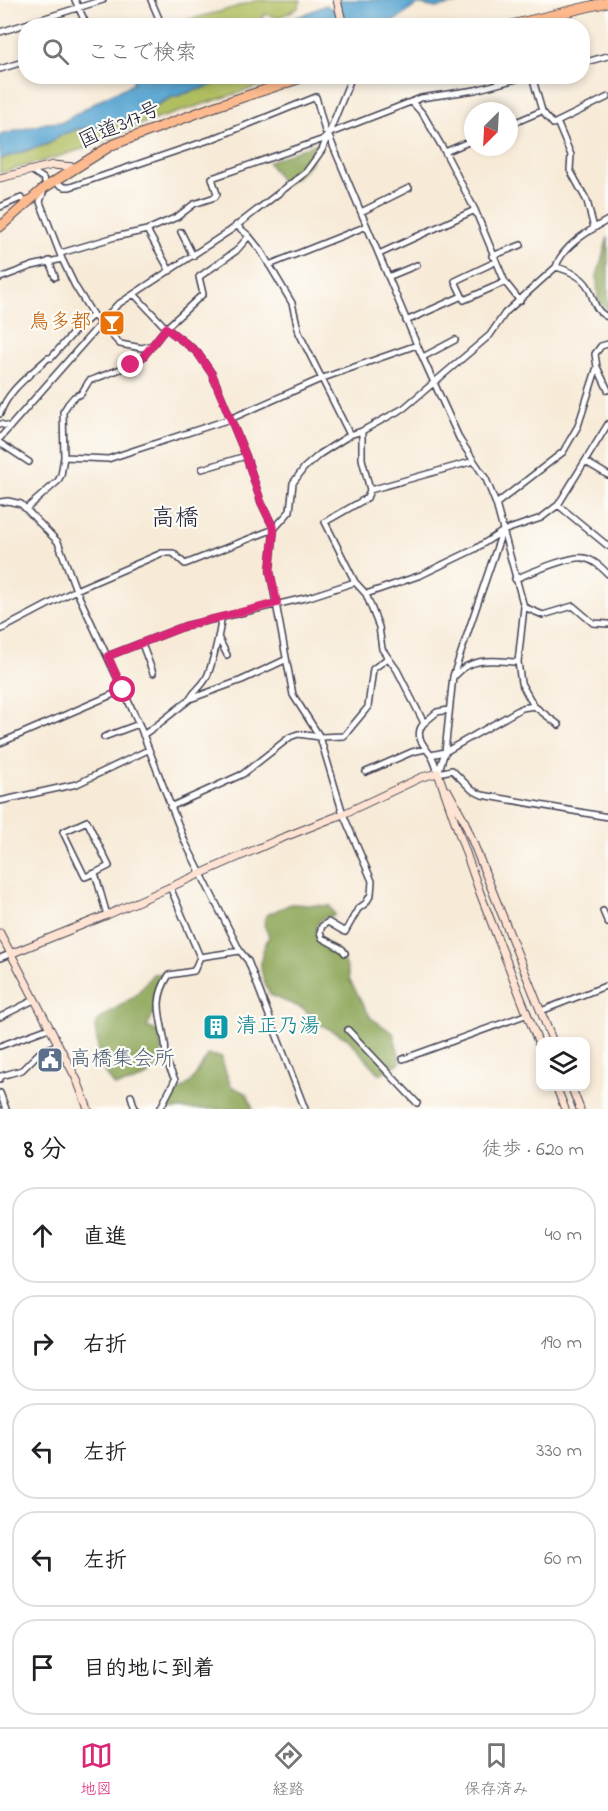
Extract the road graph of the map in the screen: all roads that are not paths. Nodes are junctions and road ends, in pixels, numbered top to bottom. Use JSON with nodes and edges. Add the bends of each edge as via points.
{"nodes":[{"id":1,"x":75,"y":0,"type":"edge"},
{"id":2,"x":103,"y":0,"type":"edge"},
{"id":3,"x":151,"y":0,"type":"edge"},
{"id":4,"x":337,"y":0,"type":"edge"},
{"id":5,"x":608,"y":2,"type":"edge"},
{"id":6,"x":79,"y":8,"type":"junction"},
{"id":7,"x":46,"y":18,"type":"edge"},
{"id":8,"x":83,"y":18,"type":"edge"},
{"id":9,"x":159,"y":18,"type":"edge"},
{"id":10,"x":341,"y":18,"type":"edge"},
{"id":11,"x":541,"y":18,"type":"edge"},
{"id":12,"x":18,"y":27,"type":"edge"},
{"id":13,"x":0,"y":32,"type":"edge"},
{"id":14,"x":608,"y":56,"type":"edge"},
{"id":15,"x":590,"y":61,"type":"edge"},
{"id":16,"x":18,"y":63,"type":"edge"},
{"id":17,"x":0,"y":69,"type":"edge"},
{"id":18,"x":284,"y":84,"type":"edge"},
{"id":19,"x":349,"y":84,"type":"edge"},
{"id":20,"x":499,"y":84,"type":"edge"},
{"id":21,"x":533,"y":84,"type":"edge"},
{"id":22,"x":608,"y":97,"type":"edge"},
{"id":23,"x":412,"y":102,"type":"junction"},
{"id":24,"x":542,"y":111,"type":"junction"},
{"id":25,"x":518,"y":121,"type":"edge"},
{"id":26,"x":557,"y":122,"type":"junction"},
{"id":27,"x":328,"y":134,"type":"junction"},
{"id":28,"x":464,"y":144,"type":"edge"},
{"id":29,"x":445,"y":152,"type":"junction"},
{"id":30,"x":74,"y":167,"type":"junction"},
{"id":31,"x":32,"y":171,"type":"junction"},
{"id":32,"x":0,"y":178,"type":"edge"},
{"id":33,"x":53,"y":181,"type":"junction"},
{"id":34,"x":44,"y":188,"type":"junction"},
{"id":35,"x":409,"y":188,"type":"dead end"},
{"id":36,"x":27,"y":204,"type":"junction"},
{"id":37,"x":0,"y":207,"type":"edge"},
{"id":38,"x":475,"y":210,"type":"junction"},
{"id":39,"x":362,"y":212,"type":"junction"},
{"id":40,"x":608,"y":220,"type":"edge"},
{"id":41,"x":236,"y":225,"type":"junction"},
{"id":42,"x":367,"y":226,"type":"junction"},
{"id":43,"x":0,"y":227,"type":"edge"},
{"id":44,"x":594,"y":228,"type":"junction"},
{"id":45,"x":147,"y":230,"type":"junction"},
{"id":46,"x":181,"y":232,"type":"dead end"},
{"id":47,"x":249,"y":236,"type":"junction"},
{"id":48,"x":521,"y":245,"type":"dead end"},
{"id":49,"x":379,"y":254,"type":"junction"},
{"id":50,"x":61,"y":256,"type":"junction"},
{"id":51,"x":193,"y":256,"type":"junction"},
{"id":52,"x":492,"y":256,"type":"junction"},
{"id":53,"x":49,"y":261,"type":"junction"},
{"id":54,"x":495,"y":262,"type":"junction"},
{"id":55,"x":269,"y":265,"type":"junction"},
{"id":56,"x":417,"y":265,"type":"dead end"},
{"id":57,"x":556,"y":267,"type":"junction"},
{"id":58,"x":170,"y":271,"type":"junction"},
{"id":59,"x":55,"y":277,"type":"dead end"},
{"id":60,"x":388,"y":277,"type":"junction"},
{"id":61,"x":0,"y":278,"type":"edge"},
{"id":62,"x":505,"y":282,"type":"junction"},
{"id":63,"x":134,"y":294,"type":"junction"},
{"id":64,"x":462,"y":296,"type":"junction"},
{"id":65,"x":520,"y":301,"type":"junction"},
{"id":66,"x":93,"y":315,"type":"junction"},
{"id":67,"x":608,"y":317,"type":"edge"},
{"id":68,"x":406,"y":321,"type":"junction"},
{"id":69,"x":99,"y":323,"type":"junction"},
{"id":70,"x":166,"y":328,"type":"junction"},
{"id":71,"x":454,"y":340,"type":"dead end"},
{"id":72,"x":608,"y":344,"type":"edge"},
{"id":73,"x":152,"y":345,"type":"junction"},
{"id":74,"x":417,"y":345,"type":"junction"},
{"id":75,"x":423,"y":357,"type":"junction"},
{"id":76,"x":597,"y":367,"type":"junction"},
{"id":77,"x":323,"y":378,"type":"junction"},
{"id":78,"x":435,"y":381,"type":"junction"},
{"id":79,"x":608,"y":390,"type":"edge"},
{"id":80,"x":0,"y":414,"type":"edge"},
{"id":81,"x":230,"y":419,"type":"junction"},
{"id":82,"x":0,"y":424,"type":"edge"},
{"id":83,"x":608,"y":424,"type":"edge"},
{"id":84,"x":10,"y":427,"type":"junction"},
{"id":85,"x":362,"y":431,"type":"junction"},
{"id":86,"x":350,"y":435,"type":"junction"},
{"id":87,"x":0,"y":438,"type":"edge"},
{"id":88,"x":0,"y":443,"type":"edge"},
{"id":89,"x":246,"y":456,"type":"junction"},
{"id":90,"x":64,"y":457,"type":"junction"},
{"id":91,"x":474,"y":461,"type":"junction"},
{"id":92,"x":28,"y":462,"type":"dead end"},
{"id":93,"x":586,"y":462,"type":"junction"},
{"id":94,"x":202,"y":469,"type":"dead end"},
{"id":95,"x":608,"y":475,"type":"edge"},
{"id":96,"x":370,"y":490,"type":"junction"},
{"id":97,"x":0,"y":502,"type":"edge"},
{"id":98,"x":496,"y":504,"type":"junction"},
{"id":99,"x":558,"y":505,"type":"junction"},
{"id":100,"x":26,"y":509,"type":"junction"},
{"id":101,"x":274,"y":529,"type":"junction"},
{"id":102,"x":503,"y":531,"type":"junction"},
{"id":103,"x":608,"y":546,"type":"edge"},
{"id":104,"x":608,"y":574,"type":"edge"},
{"id":105,"x":515,"y":579,"type":"junction"},
{"id":106,"x":356,"y":582,"type":"junction"},
{"id":107,"x":76,"y":590,"type":"junction"},
{"id":108,"x":366,"y":594,"type":"junction"},
{"id":109,"x":277,"y":603,"type":"junction"},
{"id":110,"x":524,"y":607,"type":"junction"},
{"id":111,"x":221,"y":618,"type":"junction"},
{"id":112,"x":608,"y":624,"type":"edge"},
{"id":113,"x":0,"y":630,"type":"edge"},
{"id":114,"x":218,"y":636,"type":"junction"},
{"id":115,"x":142,"y":644,"type":"junction"},
{"id":116,"x":227,"y":655,"type":"dead end"},
{"id":117,"x":108,"y":656,"type":"junction"},
{"id":118,"x":388,"y":658,"type":"junction"},
{"id":119,"x":285,"y":660,"type":"junction"},
{"id":120,"x":518,"y":662,"type":"junction"},
{"id":121,"x":153,"y":673,"type":"dead end"},
{"id":122,"x":453,"y":678,"type":"junction"},
{"id":123,"x":123,"y":690,"type":"junction"},
{"id":124,"x":190,"y":699,"type":"junction"},
{"id":125,"x":534,"y":706,"type":"junction"},
{"id":126,"x":449,"y":710,"type":"junction"},
{"id":127,"x":424,"y":723,"type":"junction"},
{"id":128,"x":139,"y":724,"type":"junction"},
{"id":129,"x":559,"y":725,"type":"dead end"},
{"id":130,"x":142,"y":735,"type":"junction"},
{"id":131,"x":104,"y":737,"type":"dead end"},
{"id":132,"x":320,"y":737,"type":"junction"},
{"id":133,"x":0,"y":743,"type":"edge"},
{"id":134,"x":148,"y":750,"type":"junction"},
{"id":135,"x":425,"y":750,"type":"junction"},
{"id":136,"x":445,"y":752,"type":"junction"},
{"id":137,"x":431,"y":754,"type":"junction"},
{"id":138,"x":366,"y":772,"type":"dead end"},
{"id":139,"x":438,"y":773,"type":"junction"},
{"id":140,"x":0,"y":801,"type":"edge"},
{"id":141,"x":170,"y":807,"type":"junction"},
{"id":142,"x":342,"y":814,"type":"junction"},
{"id":143,"x":608,"y":817,"type":"edge"},
{"id":144,"x":95,"y":873,"type":"junction"},
{"id":145,"x":200,"y":874,"type":"junction"},
{"id":146,"x":171,"y":886,"type":"junction"},
{"id":147,"x":603,"y":911,"type":"dead end"},
{"id":148,"x":107,"y":915,"type":"junction"},
{"id":149,"x":608,"y":923,"type":"edge"},
{"id":150,"x":0,"y":933,"type":"edge"},
{"id":151,"x":240,"y":951,"type":"junction"},
{"id":152,"x":345,"y":952,"type":"dead end"},
{"id":153,"x":10,"y":954,"type":"junction"},
{"id":154,"x":201,"y":957,"type":"junction"},
{"id":155,"x":0,"y":958,"type":"edge"},
{"id":156,"x":608,"y":985,"type":"edge"},
{"id":157,"x":34,"y":1000,"type":"junction"},
{"id":158,"x":541,"y":1011,"type":"junction"},
{"id":159,"x":528,"y":1014,"type":"junction"},
{"id":160,"x":0,"y":1017,"type":"edge"},
{"id":161,"x":49,"y":1028,"type":"junction"},
{"id":162,"x":348,"y":1030,"type":"dead end"},
{"id":163,"x":536,"y":1037,"type":"edge"},
{"id":164,"x":551,"y":1037,"type":"edge"},
{"id":165,"x":58,"y":1044,"type":"junction"},
{"id":166,"x":0,"y":1046,"type":"edge"},
{"id":167,"x":403,"y":1059,"type":"dead end"},
{"id":168,"x":0,"y":1078,"type":"edge"},
{"id":169,"x":558,"y":1091,"type":"edge"},
{"id":170,"x":573,"y":1091,"type":"edge"},
{"id":171,"x":0,"y":1093,"type":"edge"},
{"id":172,"x":131,"y":1096,"type":"dead end"},
{"id":173,"x":417,"y":1103,"type":"dead end"},
{"id":174,"x":6,"y":1109,"type":"edge"},
{"id":175,"x":88,"y":1109,"type":"edge"},
{"id":176,"x":135,"y":1109,"type":"edge"},
{"id":177,"x":160,"y":1109,"type":"edge"},
{"id":178,"x":305,"y":1109,"type":"edge"},
{"id":179,"x":565,"y":1109,"type":"edge"},
{"id":180,"x":580,"y":1109,"type":"edge"}],
"edges":[{"from":1,"to":6,"type":"street"},
{"from":2,"to":6,"type":"street"},
{"from":3,"to":9,"type":"street"},
{"from":4,"to":10,"type":"street"},
{"from":5,"to":11,"type":"highway"},
{"from":6,"to":7,"type":"street"},
{"from":6,"to":8,"type":"street"},
{"from":12,"to":13,"type":"street"},
{"from":14,"to":15,"type":"street"},
{"from":16,"to":17,"type":"street"},
{"from":18,"to":30,"type":"highway","name":"国道317号","via":[[146,131]]},
{"from":19,"to":27,"type":"street"},
{"from":20,"to":23,"type":"street"},
{"from":21,"to":24,"type":"street"},
{"from":22,"to":26,"type":"street"},
{"from":23,"to":27,"type":"street"},
{"from":23,"to":29,"type":"street"},
{"from":24,"to":25,"type":"street"},
{"from":24,"to":26,"type":"street","via":[[553,124]]},
{"from":26,"to":44,"type":"street","via":[[571,154],[570,170],[587,201]]},
{"from":27,"to":33,"type":"street","via":[[316,97],[212,139],[70,187]]},
{"from":27,"to":39,"type":"street"},
{"from":27,"to":41,"type":"street","via":[[306,172]]},
{"from":27,"to":45,"type":"street","via":[[324,139],[212,178],[215,197]]},
{"from":28,"to":29,"type":"street"},
{"from":29,"to":38,"type":"street"},
{"from":30,"to":31,"type":"street","via":[[53,165]]},
{"from":30,"to":33,"type":"highway","name":"国道317号"},
{"from":31,"to":32,"type":"street"},
{"from":31,"to":34,"type":"street","via":[[43,178]]},
{"from":33,"to":34,"type":"highway","name":"国道317号"},
{"from":34,"to":36,"type":"highway","name":"国道317号"},
{"from":34,"to":50,"type":"street","via":[[40,202]]},
{"from":35,"to":39,"type":"street"},
{"from":36,"to":37,"type":"street","via":[[21,198]]},
{"from":36,"to":43,"type":"highway","name":"国道317号"},
{"from":38,"to":49,"type":"street"},
{"from":38,"to":52,"type":"street"},
{"from":39,"to":42,"type":"street"},
{"from":40,"to":44,"type":"street"},
{"from":41,"to":47,"type":"street"},
{"from":41,"to":51,"type":"street"},
{"from":42,"to":49,"type":"street"},
{"from":42,"to":55,"type":"street"},
{"from":44,"to":57,"type":"street","via":[[566,250]]},
{"from":45,"to":50,"type":"street"},
{"from":45,"to":58,"type":"street"},
{"from":46,"to":51,"type":"street"},
{"from":47,"to":55,"type":"street"},
{"from":47,"to":70,"type":"street","via":[[236,251],[199,277],[203,294]]},
{"from":48,"to":52,"type":"street"},
{"from":49,"to":60,"type":"street"},
{"from":50,"to":53,"type":"street"},
{"from":50,"to":66,"type":"street"},
{"from":51,"to":58,"type":"street"},
{"from":52,"to":54,"type":"street"},
{"from":53,"to":59,"type":"street"},
{"from":53,"to":61,"type":"street"},
{"from":54,"to":62,"type":"street"},
{"from":54,"to":64,"type":"street","via":[[455,281]]},
{"from":55,"to":77,"type":"street","via":[[292,303],[299,333]]},
{"from":56,"to":60,"type":"street"},
{"from":57,"to":65,"type":"street"},
{"from":57,"to":67,"type":"street","via":[[580,278],[598,310]]},
{"from":58,"to":63,"type":"street"},
{"from":60,"to":68,"type":"street"},
{"from":62,"to":64,"type":"street","via":[[464,300]]},
{"from":62,"to":65,"type":"street"},
{"from":63,"to":69,"type":"street"},
{"from":63,"to":70,"type":"street"},
{"from":64,"to":68,"type":"street"},
{"from":65,"to":78,"type":"street","via":[[490,335]]},
{"from":66,"to":69,"type":"street"},
{"from":66,"to":80,"type":"street","via":[[12,391]]},
{"from":68,"to":74,"type":"street"},
{"from":69,"to":73,"type":"street","via":[[124,346]]},
{"from":69,"to":84,"type":"street"},
{"from":70,"to":73,"type":"street"},
{"from":70,"to":81,"type":"street","via":[[197,352],[212,374]]},
{"from":71,"to":75,"type":"street"},
{"from":72,"to":76,"type":"street","via":[[596,354]]},
{"from":73,"to":90,"type":"street","via":[[131,365],[89,381],[68,404],[63,412]]},
{"from":74,"to":75,"type":"street"},
{"from":74,"to":77,"type":"street"},
{"from":75,"to":78,"type":"street"},
{"from":76,"to":79,"type":"street"},
{"from":76,"to":98,"type":"street","via":[[578,426],[563,452]]},
{"from":77,"to":81,"type":"street"},
{"from":77,"to":86,"type":"street"},
{"from":78,"to":85,"type":"street","via":[[404,408]]},
{"from":78,"to":91,"type":"street","via":[[460,440]]},
{"from":81,"to":89,"type":"street"},
{"from":81,"to":90,"type":"street","via":[[108,459]]},
{"from":82,"to":84,"type":"street"},
{"from":83,"to":93,"type":"street"},
{"from":84,"to":87,"type":"street"},
{"from":85,"to":86,"type":"street"},
{"from":85,"to":96,"type":"street","via":[[362,459]]},
{"from":86,"to":101,"type":"street","via":[[304,468],[293,483],[290,510]]},
{"from":88,"to":92,"type":"street"},
{"from":89,"to":94,"type":"street"},
{"from":89,"to":101,"type":"street"},
{"from":90,"to":100,"type":"street","via":[[57,481]]},
{"from":91,"to":96,"type":"street"},
{"from":91,"to":98,"type":"street"},
{"from":93,"to":95,"type":"street"},
{"from":93,"to":99,"type":"street"},
{"from":96,"to":106,"type":"street","via":[[367,498],[325,522]]},
{"from":97,"to":100,"type":"street","via":[[21,504]]},
{"from":98,"to":102,"type":"street"},
{"from":99,"to":102,"type":"street","via":[[542,518]]},
{"from":99,"to":103,"type":"street"},
{"from":100,"to":107,"type":"street","via":[[58,542]]},
{"from":101,"to":107,"type":"street","via":[[185,564],[173,553],[162,553]]},
{"from":101,"to":109,"type":"street","via":[[270,571]]},
{"from":102,"to":105,"type":"street"},
{"from":102,"to":108,"type":"street","via":[[421,575]]},
{"from":102,"to":122,"type":"street"},
{"from":104,"to":105,"type":"street","via":[[596,562],[582,557]]},
{"from":105,"to":110,"type":"street"},
{"from":106,"to":108,"type":"street"},
{"from":106,"to":109,"type":"street"},
{"from":107,"to":113,"type":"street"},
{"from":107,"to":117,"type":"street"},
{"from":108,"to":118,"type":"street"},
{"from":109,"to":111,"type":"street"},
{"from":109,"to":119,"type":"street"},
{"from":110,"to":112,"type":"street","via":[[543,615],[573,606],[593,622]]},
{"from":110,"to":120,"type":"street"},
{"from":111,"to":114,"type":"street"},
{"from":111,"to":115,"type":"street","via":[[185,626]]},
{"from":114,"to":116,"type":"street"},
{"from":114,"to":124,"type":"street","via":[[206,680]]},
{"from":115,"to":117,"type":"street"},
{"from":115,"to":121,"type":"street"},
{"from":117,"to":123,"type":"street"},
{"from":118,"to":127,"type":"street"},
{"from":118,"to":132,"type":"street","via":[[373,669],[368,707],[344,736]]},
{"from":119,"to":124,"type":"street"},
{"from":119,"to":132,"type":"street","via":[[293,695]]},
{"from":120,"to":122,"type":"street","via":[[472,662]]},
{"from":120,"to":125,"type":"street","via":[[521,683]]},
{"from":122,"to":126,"type":"street"},
{"from":123,"to":128,"type":"street"},
{"from":123,"to":133,"type":"street"},
{"from":124,"to":130,"type":"street"},
{"from":125,"to":129,"type":"street"},
{"from":125,"to":136,"type":"street","via":[[522,708]]},
{"from":126,"to":127,"type":"street","via":[[437,712]]},
{"from":126,"to":136,"type":"street"},
{"from":127,"to":135,"type":"street","via":[[419,737]]},
{"from":128,"to":130,"type":"street"},
{"from":128,"to":131,"type":"street"},
{"from":130,"to":134,"type":"street"},
{"from":132,"to":141,"type":"street","via":[[290,737],[243,774]]},
{"from":132,"to":142,"type":"street"},
{"from":134,"to":140,"type":"street","via":[[77,784]]},
{"from":134,"to":141,"type":"street"},
{"from":135,"to":137,"type":"street"},
{"from":135,"to":138,"type":"street"},
{"from":136,"to":137,"type":"street"},
{"from":136,"to":139,"type":"street"},
{"from":137,"to":139,"type":"street"},
{"from":139,"to":142,"type":"street"},
{"from":139,"to":143,"type":"street","via":[[452,770],[472,790],[493,798]]},
{"from":139,"to":158,"type":"street","via":[[464,820]]},
{"from":139,"to":159,"type":"street"},
{"from":141,"to":145,"type":"street"},
{"from":142,"to":145,"type":"street"},
{"from":142,"to":152,"type":"street","via":[[372,881],[371,894],[345,932],[328,922],[322,926],[322,938]]},
{"from":144,"to":144,"type":"street","via":[[85,877],[63,832],[87,821],[110,866]]},
{"from":144,"to":148,"type":"street"},
{"from":145,"to":146,"type":"street"},
{"from":145,"to":151,"type":"street"},
{"from":146,"to":148,"type":"street"},
{"from":146,"to":154,"type":"street"},
{"from":147,"to":149,"type":"street"},
{"from":148,"to":153,"type":"street"},
{"from":150,"to":153,"type":"street"},
{"from":151,"to":154,"type":"street"},
{"from":151,"to":178,"type":"street","via":[[248,961]]},
{"from":153,"to":155,"type":"street"},
{"from":153,"to":157,"type":"street"},
{"from":154,"to":177,"type":"street","via":[[194,970],[169,975],[161,987],[160,1022],[166,1059],[175,1080]]},
{"from":156,"to":158,"type":"street"},
{"from":157,"to":160,"type":"street"},
{"from":157,"to":161,"type":"street"},
{"from":158,"to":164,"type":"street"},
{"from":159,"to":163,"type":"street"},
{"from":159,"to":167,"type":"street"},
{"from":161,"to":165,"type":"street"},
{"from":161,"to":166,"type":"street"},
{"from":162,"to":173,"type":"street"},
{"from":165,"to":168,"type":"street","via":[[39,1053],[22,1070]]},
{"from":165,"to":175,"type":"street"},
{"from":169,"to":179,"type":"street"},
{"from":170,"to":180,"type":"street"},
{"from":171,"to":174,"type":"street"},
{"from":172,"to":176,"type":"street"}]}
